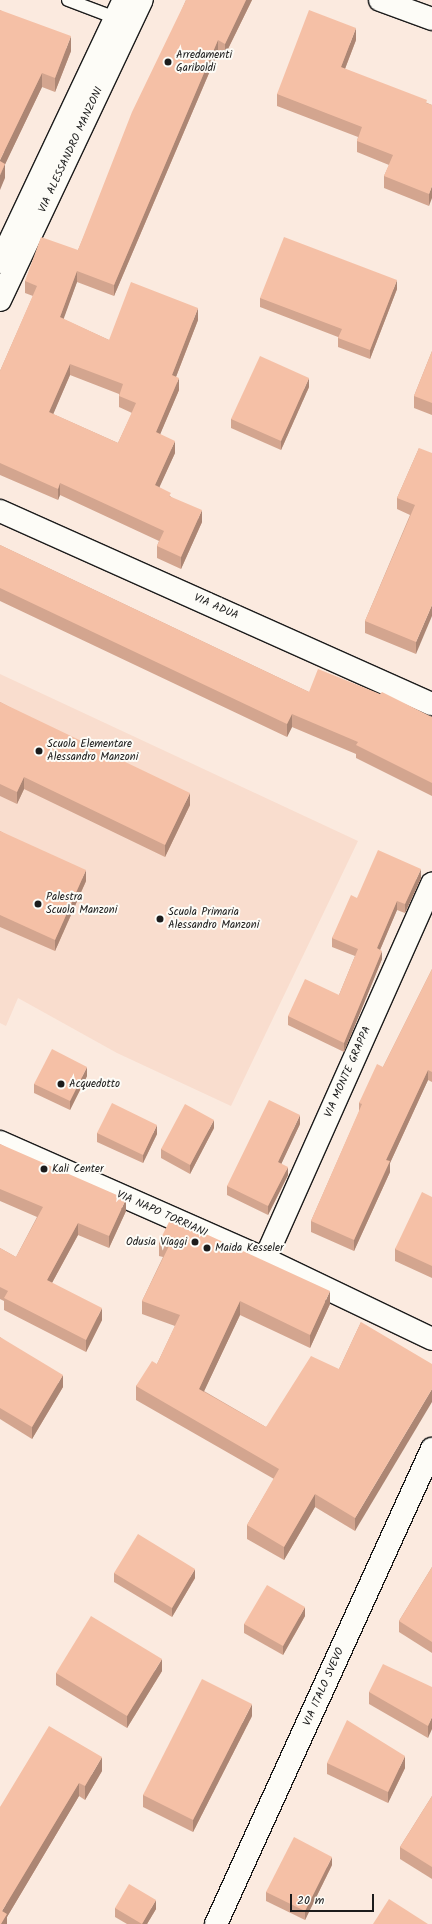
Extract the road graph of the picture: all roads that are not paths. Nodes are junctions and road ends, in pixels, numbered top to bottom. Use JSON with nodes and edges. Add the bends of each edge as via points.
{"nodes":[{"id":1,"x":68,"y":0,"type":"edge"},
{"id":2,"x":142,"y":0,"type":"edge"},
{"id":3,"x":380,"y":0,"type":"edge"},
{"id":4,"x":123,"y":14,"type":"edge"},
{"id":5,"x":432,"y":19,"type":"edge"},
{"id":6,"x":0,"y":262,"type":"edge"},
{"id":7,"x":0,"y":300,"type":"edge"},
{"id":8,"x":0,"y":511,"type":"edge"},
{"id":9,"x":432,"y":704,"type":"edge"},
{"id":10,"x":432,"y":884,"type":"edge"},
{"id":11,"x":0,"y":1142,"type":"edge"},
{"id":12,"x":265,"y":1259,"type":"junction"},
{"id":13,"x":432,"y":1339,"type":"edge"},
{"id":14,"x":432,"y":1449,"type":"edge"},
{"id":15,"x":216,"y":1924,"type":"edge"}],
"edges":[{"from":1,"to":4,"type":"lane"},
{"from":2,"to":4,"type":"street","name":"VIA ALESSANDRO MANZONI"},
{"from":3,"to":5,"type":"street"},
{"from":4,"to":6,"type":"street","name":"VIA ALESSANDRO MANZONI"},
{"from":4,"to":7,"type":"street","name":"VIA ALESSANDRO MANZONI"},
{"from":8,"to":9,"type":"street","name":"VIA ADUA"},
{"from":10,"to":12,"type":"street","name":"VIA MONTE GRAPPA"},
{"from":11,"to":12,"type":"street","name":"VIA NAPO TORRIANI"},
{"from":12,"to":13,"type":"street","name":"VIA NAPO TORRIANI"},
{"from":14,"to":15,"type":"street","name":"VIA ITALO SVEVO"}]}
